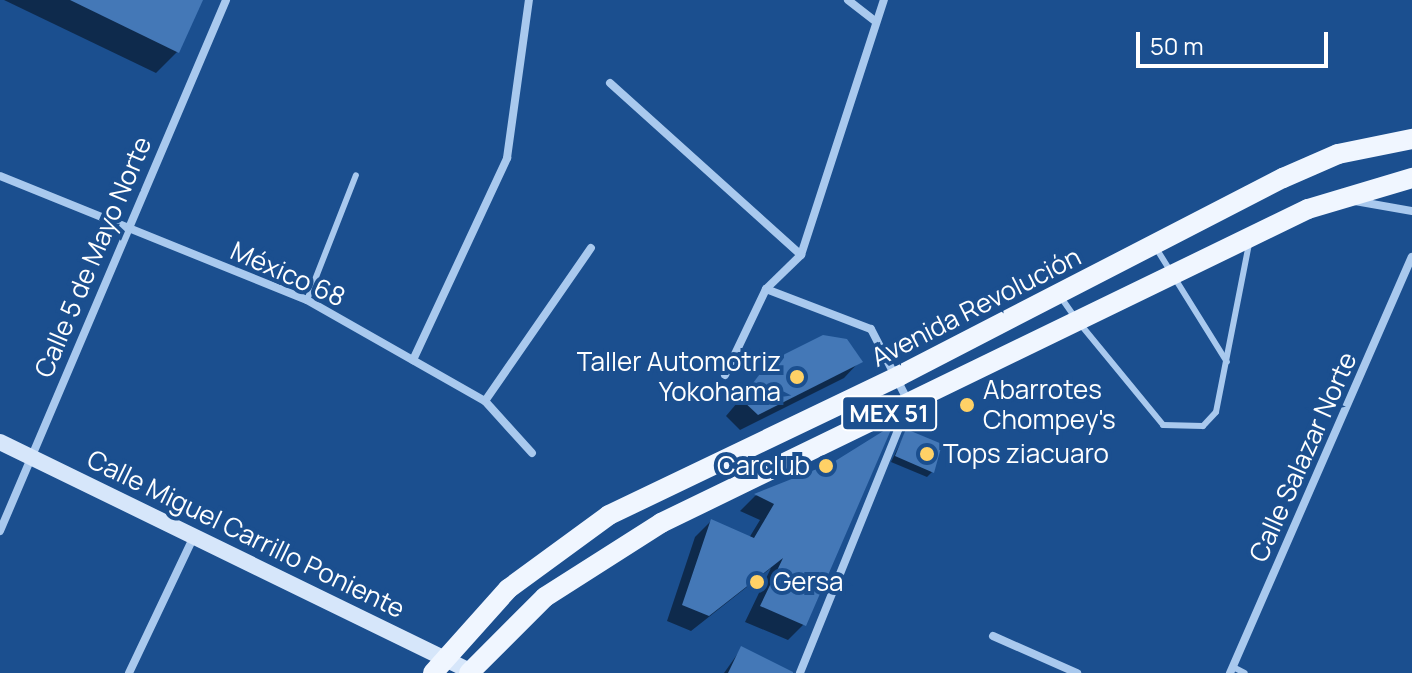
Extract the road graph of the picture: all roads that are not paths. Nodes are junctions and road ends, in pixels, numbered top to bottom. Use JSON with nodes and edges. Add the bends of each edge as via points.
{"nodes":[{"id":1,"x":226,"y":0,"type":"edge"},
{"id":2,"x":529,"y":0,"type":"edge"},
{"id":3,"x":848,"y":0,"type":"edge"},
{"id":4,"x":884,"y":0,"type":"edge"},
{"id":5,"x":875,"y":21,"type":"junction"},
{"id":6,"x":610,"y":83,"type":"dead end"},
{"id":7,"x":1412,"y":139,"type":"edge"},
{"id":8,"x":356,"y":175,"type":"dead end"},
{"id":9,"x":0,"y":176,"type":"edge"},
{"id":10,"x":1412,"y":178,"type":"edge"},
{"id":11,"x":1338,"y":198,"type":"junction"},
{"id":12,"x":1412,"y":211,"type":"edge"},
{"id":13,"x":125,"y":228,"type":"junction"},
{"id":14,"x":1251,"y":236,"type":"junction"},
{"id":15,"x":1155,"y":245,"type":"junction"},
{"id":16,"x":591,"y":248,"type":"dead end"},
{"id":17,"x":801,"y":255,"type":"junction"},
{"id":18,"x":1412,"y":257,"type":"edge"},
{"id":19,"x":1171,"y":274,"type":"junction"},
{"id":20,"x":766,"y":289,"type":"junction"},
{"id":21,"x":1058,"y":294,"type":"junction"},
{"id":22,"x":307,"y":300,"type":"junction"},
{"id":23,"x":1077,"y":320,"type":"junction"},
{"id":24,"x":413,"y":360,"type":"junction"},
{"id":25,"x":1227,"y":362,"type":"junction"},
{"id":26,"x":725,"y":375,"type":"dead end"},
{"id":27,"x":899,"y":376,"type":"junction"},
{"id":28,"x":485,"y":401,"type":"junction"},
{"id":29,"x":909,"y":403,"type":"junction"},
{"id":30,"x":0,"y":442,"type":"edge"},
{"id":31,"x":532,"y":453,"type":"dead end"},
{"id":32,"x":30,"y":457,"type":"junction"},
{"id":33,"x":0,"y":531,"type":"edge"},
{"id":34,"x":195,"y":534,"type":"junction"},
{"id":35,"x":993,"y":636,"type":"dead end"},
{"id":36,"x":437,"y":664,"type":"edge"},
{"id":37,"x":1231,"y":670,"type":"edge"},
{"id":38,"x":472,"y":672,"type":"edge"},
{"id":39,"x":129,"y":673,"type":"edge"},
{"id":40,"x":800,"y":673,"type":"edge"},
{"id":41,"x":1077,"y":673,"type":"edge"},
{"id":42,"x":1245,"y":673,"type":"edge"}],
"edges":[{"from":1,"to":13,"type":"street","name":"Calle 5 de Mayo Norte"},
{"from":2,"to":24,"type":"street","via":[[507,158]]},
{"from":3,"to":5,"type":"street"},
{"from":4,"to":5,"type":"street"},
{"from":5,"to":17,"type":"street"},
{"from":6,"to":17,"type":"street"},
{"from":7,"to":15,"type":"main road","name":"Avenida Revolución","number":"MEX 51","via":[[1307,167]]},
{"from":8,"to":22,"type":"lane"},
{"from":9,"to":13,"type":"street","name":"México 68"},
{"from":10,"to":11,"type":"main road","number":"MEX 51"},
{"from":11,"to":12,"type":"street"},
{"from":11,"to":14,"type":"main road","number":"MEX 51"},
{"from":13,"to":22,"type":"street","name":"México 68"},
{"from":13,"to":32,"type":"street","name":"Calle 5 de Mayo Norte"},
{"from":14,"to":19,"type":"main road","number":"MEX 51"},
{"from":14,"to":25,"type":"lane"},
{"from":15,"to":19,"type":"lane"},
{"from":15,"to":21,"type":"main road","name":"Avenida Revolución","number":"MEX 51"},
{"from":16,"to":28,"type":"street"},
{"from":17,"to":20,"type":"street"},
{"from":18,"to":37,"type":"street","name":"Calle Salazar Norte"},
{"from":19,"to":23,"type":"main road","number":"MEX 51"},
{"from":19,"to":25,"type":"lane"},
{"from":20,"to":26,"type":"street"},
{"from":20,"to":27,"type":"street","via":[[871,329]]},
{"from":21,"to":23,"type":"lane"},
{"from":21,"to":27,"type":"main road","name":"Avenida Revolución","number":"MEX 51"},
{"from":22,"to":24,"type":"street","name":"México 68"},
{"from":23,"to":25,"type":"lane","via":[[1163,425],[1203,426],[1216,412]]},
{"from":23,"to":29,"type":"main road","number":"MEX 51"},
{"from":24,"to":28,"type":"street","name":"México 68"},
{"from":27,"to":29,"type":"street"},
{"from":27,"to":36,"type":"main road","name":"Avenida Revolución","number":"MEX 51","via":[[609,515],[508,589]]},
{"from":28,"to":31,"type":"street","name":"México 68"},
{"from":29,"to":38,"type":"main road","number":"MEX 51","via":[[607,555],[545,597]]},
{"from":29,"to":40,"type":"street"},
{"from":30,"to":32,"type":"street","name":"Calle Miguel Carrillo Poniente"},
{"from":32,"to":33,"type":"street","name":"Calle 5 de Mayo Norte"},
{"from":32,"to":34,"type":"street","name":"Calle Miguel Carrillo Poniente"},
{"from":34,"to":36,"type":"street","name":"Calle Miguel Carrillo Poniente"},
{"from":34,"to":39,"type":"street"},
{"from":35,"to":41,"type":"street"},
{"from":36,"to":38,"type":"street","name":"Calle Miguel Carrillo Poniente"},
{"from":37,"to":42,"type":"lane"}]}
